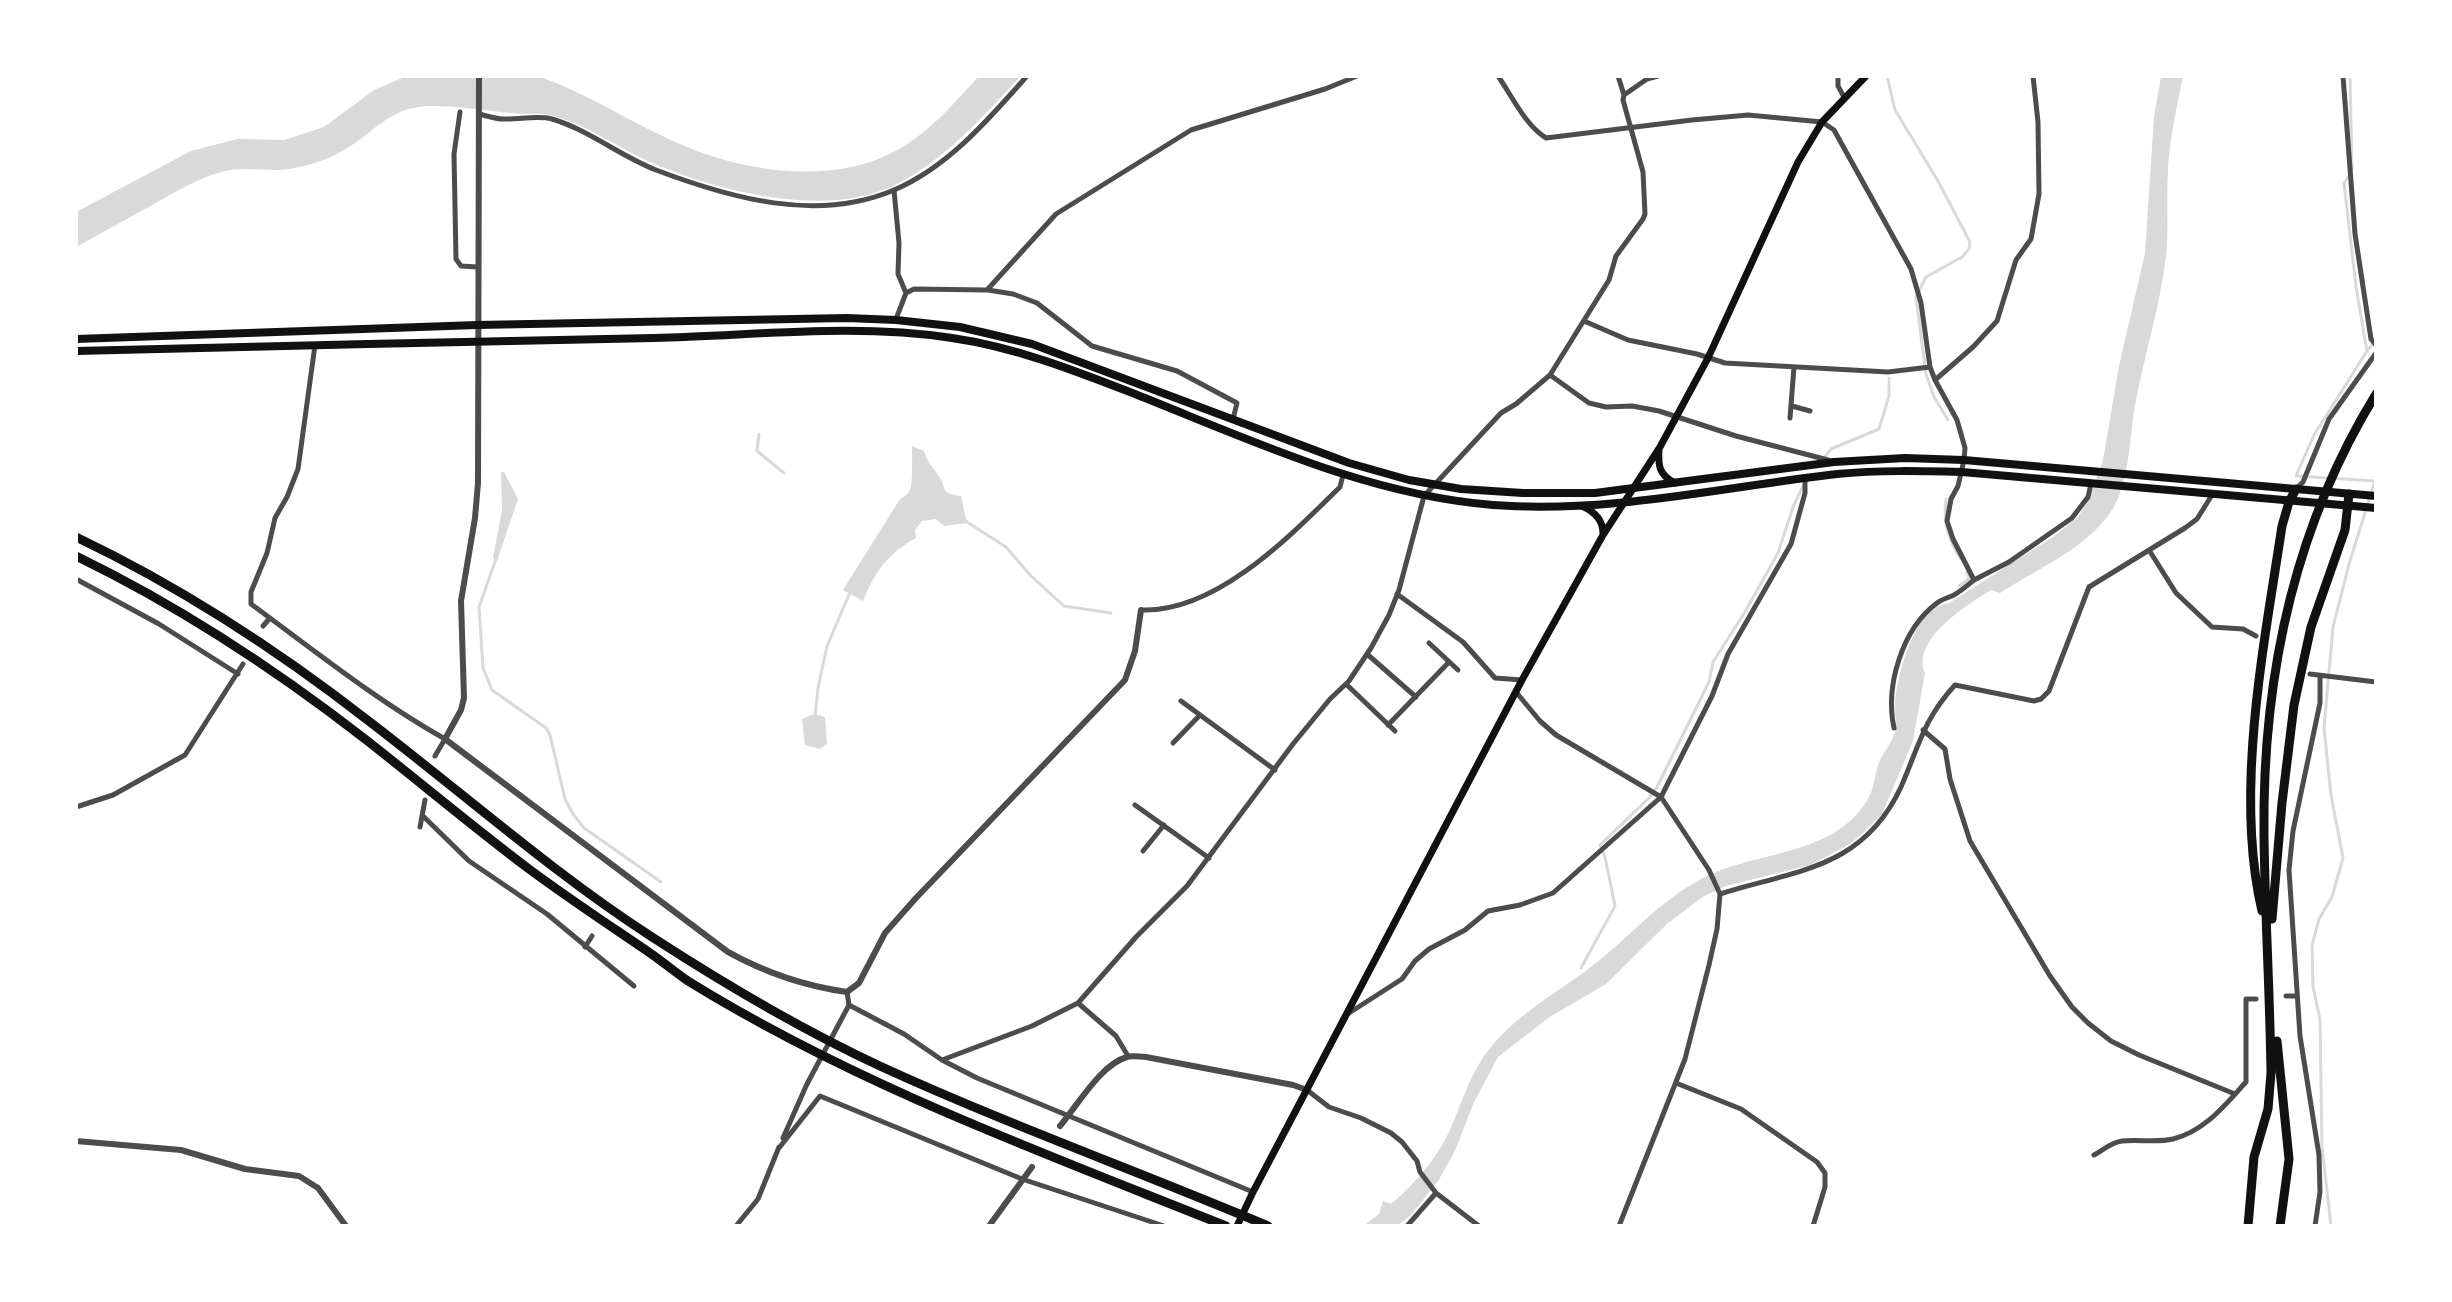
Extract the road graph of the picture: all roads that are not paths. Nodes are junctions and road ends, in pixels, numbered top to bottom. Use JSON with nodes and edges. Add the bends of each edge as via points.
{"nodes":[{"id":1,"x":479,"y":76,"type":"edge"},
{"id":2,"x":1027,"y":76,"type":"edge"},
{"id":3,"x":1357,"y":76,"type":"edge"},
{"id":4,"x":1498,"y":76,"type":"edge"},
{"id":5,"x":1618,"y":76,"type":"edge"},
{"id":6,"x":1658,"y":76,"type":"edge"},
{"id":7,"x":1838,"y":76,"type":"edge"},
{"id":8,"x":1866,"y":76,"type":"edge"},
{"id":9,"x":2033,"y":76,"type":"edge"},
{"id":10,"x":2343,"y":76,"type":"edge"},
{"id":11,"x":1624,"y":95,"type":"junction"},
{"id":12,"x":1844,"y":97,"type":"junction"},
{"id":13,"x":480,"y":111,"type":"junction"},
{"id":14,"x":460,"y":112,"type":"dead end"},
{"id":15,"x":1822,"y":122,"type":"junction"},
{"id":16,"x":1631,"y":128,"type":"junction"},
{"id":17,"x":894,"y":190,"type":"junction"},
{"id":18,"x":478,"y":267,"type":"junction"},
{"id":19,"x":987,"y":290,"type":"junction"},
{"id":20,"x":906,"y":293,"type":"junction"},
{"id":21,"x":896,"y":320,"type":"junction"},
{"id":22,"x":1584,"y":321,"type":"junction"},
{"id":23,"x":477,"y":325,"type":"junction"},
{"id":24,"x":76,"y":339,"type":"edge"},
{"id":25,"x":477,"y":341,"type":"junction"},
{"id":26,"x":315,"y":345,"type":"junction"},
{"id":27,"x":2376,"y":345,"type":"edge"},
{"id":28,"x":76,"y":351,"type":"edge"},
{"id":29,"x":2376,"y":353,"type":"edge"},
{"id":30,"x":1708,"y":358,"type":"junction"},
{"id":31,"x":1794,"y":367,"type":"junction"},
{"id":32,"x":1930,"y":367,"type":"junction"},
{"id":33,"x":1550,"y":375,"type":"junction"},
{"id":34,"x":1935,"y":380,"type":"junction"},
{"id":35,"x":2376,"y":394,"type":"edge"},
{"id":36,"x":2376,"y":405,"type":"edge"},
{"id":37,"x":1792,"y":406,"type":"junction"},
{"id":38,"x":1810,"y":411,"type":"dead end"},
{"id":39,"x":1676,"y":417,"type":"junction"},
{"id":40,"x":1790,"y":418,"type":"dead end"},
{"id":41,"x":1233,"y":419,"type":"junction"},
{"id":42,"x":1660,"y":447,"type":"junction"},
{"id":43,"x":1964,"y":460,"type":"junction"},
{"id":44,"x":1834,"y":462,"type":"junction"},
{"id":45,"x":1962,"y":472,"type":"junction"},
{"id":46,"x":1344,"y":474,"type":"junction"},
{"id":47,"x":2335,"y":476,"type":"junction"},
{"id":48,"x":1805,"y":479,"type":"junction"},
{"id":49,"x":1675,"y":483,"type":"junction"},
{"id":50,"x":2093,"y":484,"type":"junction"},
{"id":51,"x":1432,"y":485,"type":"junction"},
{"id":52,"x":1635,"y":488,"type":"junction"},
{"id":53,"x":2296,"y":489,"type":"junction"},
{"id":54,"x":2212,"y":494,"type":"junction"},
{"id":55,"x":2349,"y":494,"type":"junction"},
{"id":56,"x":1424,"y":496,"type":"junction"},
{"id":57,"x":2376,"y":496,"type":"edge"},
{"id":58,"x":1624,"y":502,"type":"junction"},
{"id":59,"x":2289,"y":502,"type":"junction"},
{"id":60,"x":1582,"y":506,"type":"junction"},
{"id":61,"x":2349,"y":506,"type":"junction"},
{"id":62,"x":2376,"y":508,"type":"edge"},
{"id":63,"x":2318,"y":515,"type":"junction"},
{"id":64,"x":1603,"y":535,"type":"junction"},
{"id":65,"x":76,"y":537,"type":"edge"},
{"id":66,"x":2149,"y":550,"type":"junction"},
{"id":67,"x":76,"y":556,"type":"edge"},
{"id":68,"x":76,"y":579,"type":"edge"},
{"id":69,"x":1974,"y":580,"type":"junction"},
{"id":70,"x":1397,"y":594,"type":"junction"},
{"id":71,"x":1141,"y":610,"type":"joint"},
{"id":72,"x":270,"y":618,"type":"junction"},
{"id":73,"x":263,"y":626,"type":"dead end"},
{"id":74,"x":2256,"y":636,"type":"dead end"},
{"id":75,"x":1429,"y":643,"type":"dead end"},
{"id":76,"x":1367,"y":654,"type":"junction"},
{"id":77,"x":1449,"y":662,"type":"junction"},
{"id":78,"x":243,"y":664,"type":"dead end"},
{"id":79,"x":1458,"y":670,"type":"dead end"},
{"id":80,"x":238,"y":674,"type":"junction"},
{"id":81,"x":2310,"y":674,"type":"dead end"},
{"id":82,"x":2320,"y":676,"type":"junction"},
{"id":83,"x":1522,"y":680,"type":"junction"},
{"id":84,"x":2376,"y":682,"type":"edge"},
{"id":85,"x":1346,"y":684,"type":"junction"},
{"id":86,"x":1515,"y":692,"type":"junction"},
{"id":87,"x":1416,"y":697,"type":"junction"},
{"id":88,"x":1181,"y":701,"type":"dead end"},
{"id":89,"x":1200,"y":715,"type":"junction"},
{"id":90,"x":1388,"y":725,"type":"junction"},
{"id":91,"x":1894,"y":728,"type":"dead end"},
{"id":92,"x":1923,"y":730,"type":"junction"},
{"id":93,"x":1395,"y":731,"type":"dead end"},
{"id":94,"x":445,"y":739,"type":"junction"},
{"id":95,"x":1173,"y":743,"type":"dead end"},
{"id":96,"x":435,"y":756,"type":"dead end"},
{"id":97,"x":1275,"y":770,"type":"junction"},
{"id":98,"x":1661,"y":797,"type":"junction"},
{"id":99,"x":425,"y":800,"type":"dead end"},
{"id":100,"x":1135,"y":805,"type":"dead end"},
{"id":101,"x":76,"y":807,"type":"edge"},
{"id":102,"x":423,"y":816,"type":"junction"},
{"id":103,"x":1164,"y":825,"type":"junction"},
{"id":104,"x":420,"y":827,"type":"dead end"},
{"id":105,"x":1143,"y":851,"type":"dead end"},
{"id":106,"x":1209,"y":858,"type":"junction"},
{"id":107,"x":1720,"y":894,"type":"junction"},
{"id":108,"x":2272,"y":919,"type":"junction"},
{"id":109,"x":2267,"y":934,"type":"junction"},
{"id":110,"x":592,"y":936,"type":"dead end"},
{"id":111,"x":585,"y":947,"type":"junction"},
{"id":112,"x":634,"y":986,"type":"dead end"},
{"id":113,"x":847,"y":992,"type":"junction"},
{"id":114,"x":2286,"y":996,"type":"dead end"},
{"id":115,"x":2297,"y":996,"type":"junction"},
{"id":116,"x":2256,"y":999,"type":"dead end"},
{"id":117,"x":1078,"y":1003,"type":"junction"},
{"id":118,"x":849,"y":1005,"type":"junction"},
{"id":119,"x":1347,"y":1014,"type":"junction"},
{"id":120,"x":1128,"y":1056,"type":"junction"},
{"id":121,"x":942,"y":1060,"type":"junction"},
{"id":122,"x":1676,"y":1083,"type":"junction"},
{"id":123,"x":1307,"y":1090,"type":"junction"},
{"id":124,"x":2235,"y":1094,"type":"junction"},
{"id":125,"x":1069,"y":1115,"type":"junction"},
{"id":126,"x":1060,"y":1126,"type":"dead end"},
{"id":127,"x":76,"y":1141,"type":"edge"},
{"id":128,"x":779,"y":1148,"type":"junction"},
{"id":129,"x":2094,"y":1155,"type":"dead end"},
{"id":130,"x":1032,"y":1167,"type":"dead end"},
{"id":131,"x":1022,"y":1179,"type":"junction"},
{"id":132,"x":1253,"y":1192,"type":"junction"},
{"id":133,"x":1435,"y":1192,"type":"junction"},
{"id":134,"x":346,"y":1226,"type":"edge"},
{"id":135,"x":736,"y":1226,"type":"edge"},
{"id":136,"x":989,"y":1226,"type":"edge"},
{"id":137,"x":1164,"y":1226,"type":"edge"},
{"id":138,"x":1226,"y":1226,"type":"edge"},
{"id":139,"x":1237,"y":1226,"type":"edge"},
{"id":140,"x":1268,"y":1226,"type":"edge"},
{"id":141,"x":1407,"y":1226,"type":"edge"},
{"id":142,"x":1479,"y":1226,"type":"edge"},
{"id":143,"x":1619,"y":1226,"type":"edge"},
{"id":144,"x":1813,"y":1226,"type":"edge"},
{"id":145,"x":2248,"y":1226,"type":"edge"},
{"id":146,"x":2280,"y":1226,"type":"edge"},
{"id":147,"x":2315,"y":1226,"type":"edge"}],
"edges":[{"from":1,"to":13,"type":"street"},
{"from":2,"to":17,"type":"street","via":[[964,143]]},
{"from":3,"to":19,"type":"street","via":[[1191,130],[1056,214]]},
{"from":4,"to":16,"type":"street","via":[[1546,138]]},
{"from":5,"to":11,"type":"street"},
{"from":6,"to":11,"type":"street"},
{"from":7,"to":12,"type":"street"},
{"from":8,"to":12,"type":"main road"},
{"from":9,"to":34,"type":"street","via":[[2039,194],[2031,239],[2016,260],[1997,321]]},
{"from":10,"to":27,"type":"street","via":[[2355,234]]},
{"from":11,"to":16,"type":"street"},
{"from":12,"to":15,"type":"main road"},
{"from":13,"to":17,"type":"street","via":[[503,119],[547,118],[570,125],[653,168],[759,200],[820,206]]},
{"from":13,"to":18,"type":"street"},
{"from":14,"to":18,"type":"street","via":[[454,154],[456,259],[461,266]]},
{"from":15,"to":16,"type":"street","via":[[1748,115]]},
{"from":15,"to":30,"type":"main road","via":[[1798,162]]},
{"from":15,"to":32,"type":"street","via":[[1834,130],[1911,269]]},
{"from":16,"to":22,"type":"street","via":[[1643,172],[1645,214],[1616,256],[1609,280]]},
{"from":17,"to":20,"type":"street","via":[[898,274]]},
{"from":18,"to":23,"type":"street"},
{"from":19,"to":20,"type":"street","via":[[922,288]]},
{"from":19,"to":41,"type":"street","via":[[1037,303],[1092,346],[1177,371],[1237,403]]},
{"from":20,"to":21,"type":"street"},
{"from":21,"to":23,"type":"main road"},
{"from":21,"to":41,"type":"main road","via":[[960,327],[1032,344]]},
{"from":22,"to":30,"type":"street","via":[[1628,340]]},
{"from":22,"to":33,"type":"street"},
{"from":23,"to":24,"type":"main road"},
{"from":23,"to":25,"type":"street"},
{"from":25,"to":26,"type":"main road"},
{"from":25,"to":46,"type":"main road","via":[[846,330],[954,338],[1089,376]]},
{"from":25,"to":94,"type":"street","via":[[478,483],[461,621],[464,698]]},
{"from":26,"to":28,"type":"main road"},
{"from":26,"to":72,"type":"street","via":[[298,469],[275,518],[250,598]]},
{"from":29,"to":53,"type":"street","via":[[2329,419]]},
{"from":30,"to":31,"type":"street"},
{"from":30,"to":39,"type":"main road"},
{"from":31,"to":32,"type":"street","via":[[1888,372]]},
{"from":31,"to":37,"type":"street"},
{"from":32,"to":34,"type":"street"},
{"from":33,"to":39,"type":"street","via":[[1589,403]]},
{"from":33,"to":51,"type":"street","via":[[1501,413]]},
{"from":34,"to":43,"type":"street","via":[[1957,420]]},
{"from":35,"to":47,"type":"highway"},
{"from":36,"to":47,"type":"highway"},
{"from":37,"to":38,"type":"street"},
{"from":37,"to":40,"type":"street"},
{"from":39,"to":42,"type":"main road"},
{"from":39,"to":44,"type":"street"},
{"from":41,"to":51,"type":"main road","via":[[1349,463]]},
{"from":42,"to":49,"type":"main road","via":[[1659,468]]},
{"from":42,"to":52,"type":"main road"},
{"from":43,"to":44,"type":"main road"},
{"from":43,"to":45,"type":"street"},
{"from":43,"to":53,"type":"main road"},
{"from":44,"to":49,"type":"main road"},
{"from":45,"to":48,"type":"main road","via":[[1869,472]]},
{"from":45,"to":50,"type":"main road"},
{"from":45,"to":69,"type":"street","via":[[1947,521]]},
{"from":46,"to":56,"type":"main road"},
{"from":46,"to":71,"type":"street","via":[[1340,487],[1261,561],[1198,598],[1159,611]]},
{"from":47,"to":63,"type":"highway"},
{"from":48,"to":58,"type":"main road"},
{"from":48,"to":98,"type":"street","via":[[1791,544],[1728,654]]},
{"from":49,"to":52,"type":"main road"},
{"from":50,"to":54,"type":"main road"},
{"from":50,"to":69,"type":"street","via":[[2072,518]]},
{"from":51,"to":52,"type":"main road","via":[[1523,493]]},
{"from":51,"to":56,"type":"street"},
{"from":52,"to":58,"type":"main road"},
{"from":53,"to":55,"type":"main road"},
{"from":53,"to":59,"type":"highway"},
{"from":54,"to":59,"type":"main road"},
{"from":54,"to":66,"type":"street","via":[[2197,519]]},
{"from":55,"to":57,"type":"main road"},
{"from":55,"to":61,"type":"highway"},
{"from":56,"to":60,"type":"main road","via":[[1520,507]]},
{"from":56,"to":70,"type":"street"},
{"from":58,"to":60,"type":"main road"},
{"from":58,"to":64,"type":"main road"},
{"from":59,"to":61,"type":"main road"},
{"from":59,"to":109,"type":"highway","via":[[2254,730],[2254,853]]},
{"from":60,"to":64,"type":"main road","via":[[1598,518]]},
{"from":61,"to":62,"type":"main road"},
{"from":61,"to":108,"type":"highway","via":[[2311,627],[2294,705]]},
{"from":63,"to":108,"type":"highway","via":[[2278,691],[2270,788]]},
{"from":63,"to":109,"type":"highway","via":[[2280,639],[2267,744]]},
{"from":64,"to":83,"type":"main road"},
{"from":65,"to":140,"type":"highway","via":[[225,619],[369,721],[559,871],[649,935],[788,1020],[1000,1118]]},
{"from":66,"to":74,"type":"street","via":[[2176,593],[2212,627],[2243,629]]},
{"from":66,"to":92,"type":"street","via":[[2089,587],[2049,691],[2041,699],[1955,685]]},
{"from":67,"to":138,"type":"highway","via":[[221,636],[613,930],[733,1007],[882,1084]]},
{"from":68,"to":80,"type":"street"},
{"from":69,"to":91,"type":"street","via":[[1940,600],[1912,631],[1894,685]]},
{"from":70,"to":76,"type":"street"},
{"from":70,"to":83,"type":"street","via":[[1463,642],[1495,678]]},
{"from":71,"to":113,"type":"street","via":[[1125,680],[916,898],[885,933],[859,983]]},
{"from":72,"to":73,"type":"street"},
{"from":72,"to":94,"type":"street"},
{"from":75,"to":77,"type":"street"},
{"from":76,"to":85,"type":"street"},
{"from":76,"to":87,"type":"street"},
{"from":77,"to":79,"type":"street"},
{"from":77,"to":87,"type":"street"},
{"from":78,"to":80,"type":"street"},
{"from":80,"to":101,"type":"street","via":[[185,755],[113,795]]},
{"from":81,"to":82,"type":"street"},
{"from":82,"to":84,"type":"street"},
{"from":82,"to":115,"type":"street","via":[[2320,703],[2289,870]]},
{"from":83,"to":86,"type":"main road"},
{"from":85,"to":90,"type":"street"},
{"from":85,"to":97,"type":"street"},
{"from":86,"to":98,"type":"street","via":[[1556,735]]},
{"from":86,"to":119,"type":"main road"},
{"from":87,"to":90,"type":"street"},
{"from":88,"to":89,"type":"street"},
{"from":89,"to":95,"type":"street"},
{"from":89,"to":97,"type":"street"},
{"from":90,"to":93,"type":"street"},
{"from":92,"to":107,"type":"street","via":[[1886,815],[1850,849],[1793,874]]},
{"from":92,"to":124,"type":"street","via":[[1945,749],[1970,841],[2072,1007],[2111,1041]]},
{"from":94,"to":96,"type":"street"},
{"from":94,"to":113,"type":"street","via":[[728,952],[786,979]]},
{"from":97,"to":106,"type":"street"},
{"from":98,"to":107,"type":"street"},
{"from":98,"to":119,"type":"street","via":[[1553,893],[1488,911],[1429,949],[1402,979]]},
{"from":99,"to":102,"type":"street"},
{"from":100,"to":103,"type":"street"},
{"from":102,"to":104,"type":"street"},
{"from":102,"to":111,"type":"street","via":[[469,861]]},
{"from":103,"to":105,"type":"street"},
{"from":103,"to":106,"type":"street"},
{"from":106,"to":117,"type":"street"},
{"from":107,"to":122,"type":"street","via":[[1702,996]]},
{"from":108,"to":146,"type":"highway","via":[[2278,1072],[2289,1159]]},
{"from":109,"to":145,"type":"highway","via":[[2271,1073],[2268,1109],[2254,1157]]},
{"from":110,"to":111,"type":"street"},
{"from":111,"to":112,"type":"street"},
{"from":113,"to":118,"type":"street"},
{"from":114,"to":115,"type":"street"},
{"from":115,"to":147,"type":"street","via":[[2319,1155]]},
{"from":116,"to":124,"type":"street","via":[[2246,999],[2246,1082]]},
{"from":117,"to":120,"type":"street","via":[[1116,1036]]},
{"from":117,"to":121,"type":"street"},
{"from":118,"to":121,"type":"street"},
{"from":118,"to":128,"type":"street"},
{"from":119,"to":123,"type":"main road"},
{"from":120,"to":123,"type":"street"},
{"from":120,"to":125,"type":"street","via":[[1101,1075]]},
{"from":121,"to":125,"type":"street"},
{"from":122,"to":143,"type":"street"},
{"from":122,"to":144,"type":"street","via":[[1741,1109],[1817,1162],[1825,1173],[1825,1187]]},
{"from":123,"to":132,"type":"main road"},
{"from":123,"to":133,"type":"street","via":[[1329,1107],[1391,1133],[1417,1161]]},
{"from":124,"to":129,"type":"street","via":[[2192,1132],[2174,1139],[2123,1141]]},
{"from":125,"to":126,"type":"street"},
{"from":125,"to":132,"type":"street"},
{"from":127,"to":134,"type":"street","via":[[181,1150],[245,1169],[299,1176],[318,1188]]},
{"from":128,"to":131,"type":"street","via":[[820,1096]]},
{"from":128,"to":135,"type":"street","via":[[758,1199]]},
{"from":130,"to":131,"type":"street"},
{"from":131,"to":136,"type":"street"},
{"from":131,"to":137,"type":"street"},
{"from":132,"to":139,"type":"main road"},
{"from":133,"to":141,"type":"street"},
{"from":133,"to":142,"type":"street"}]}
